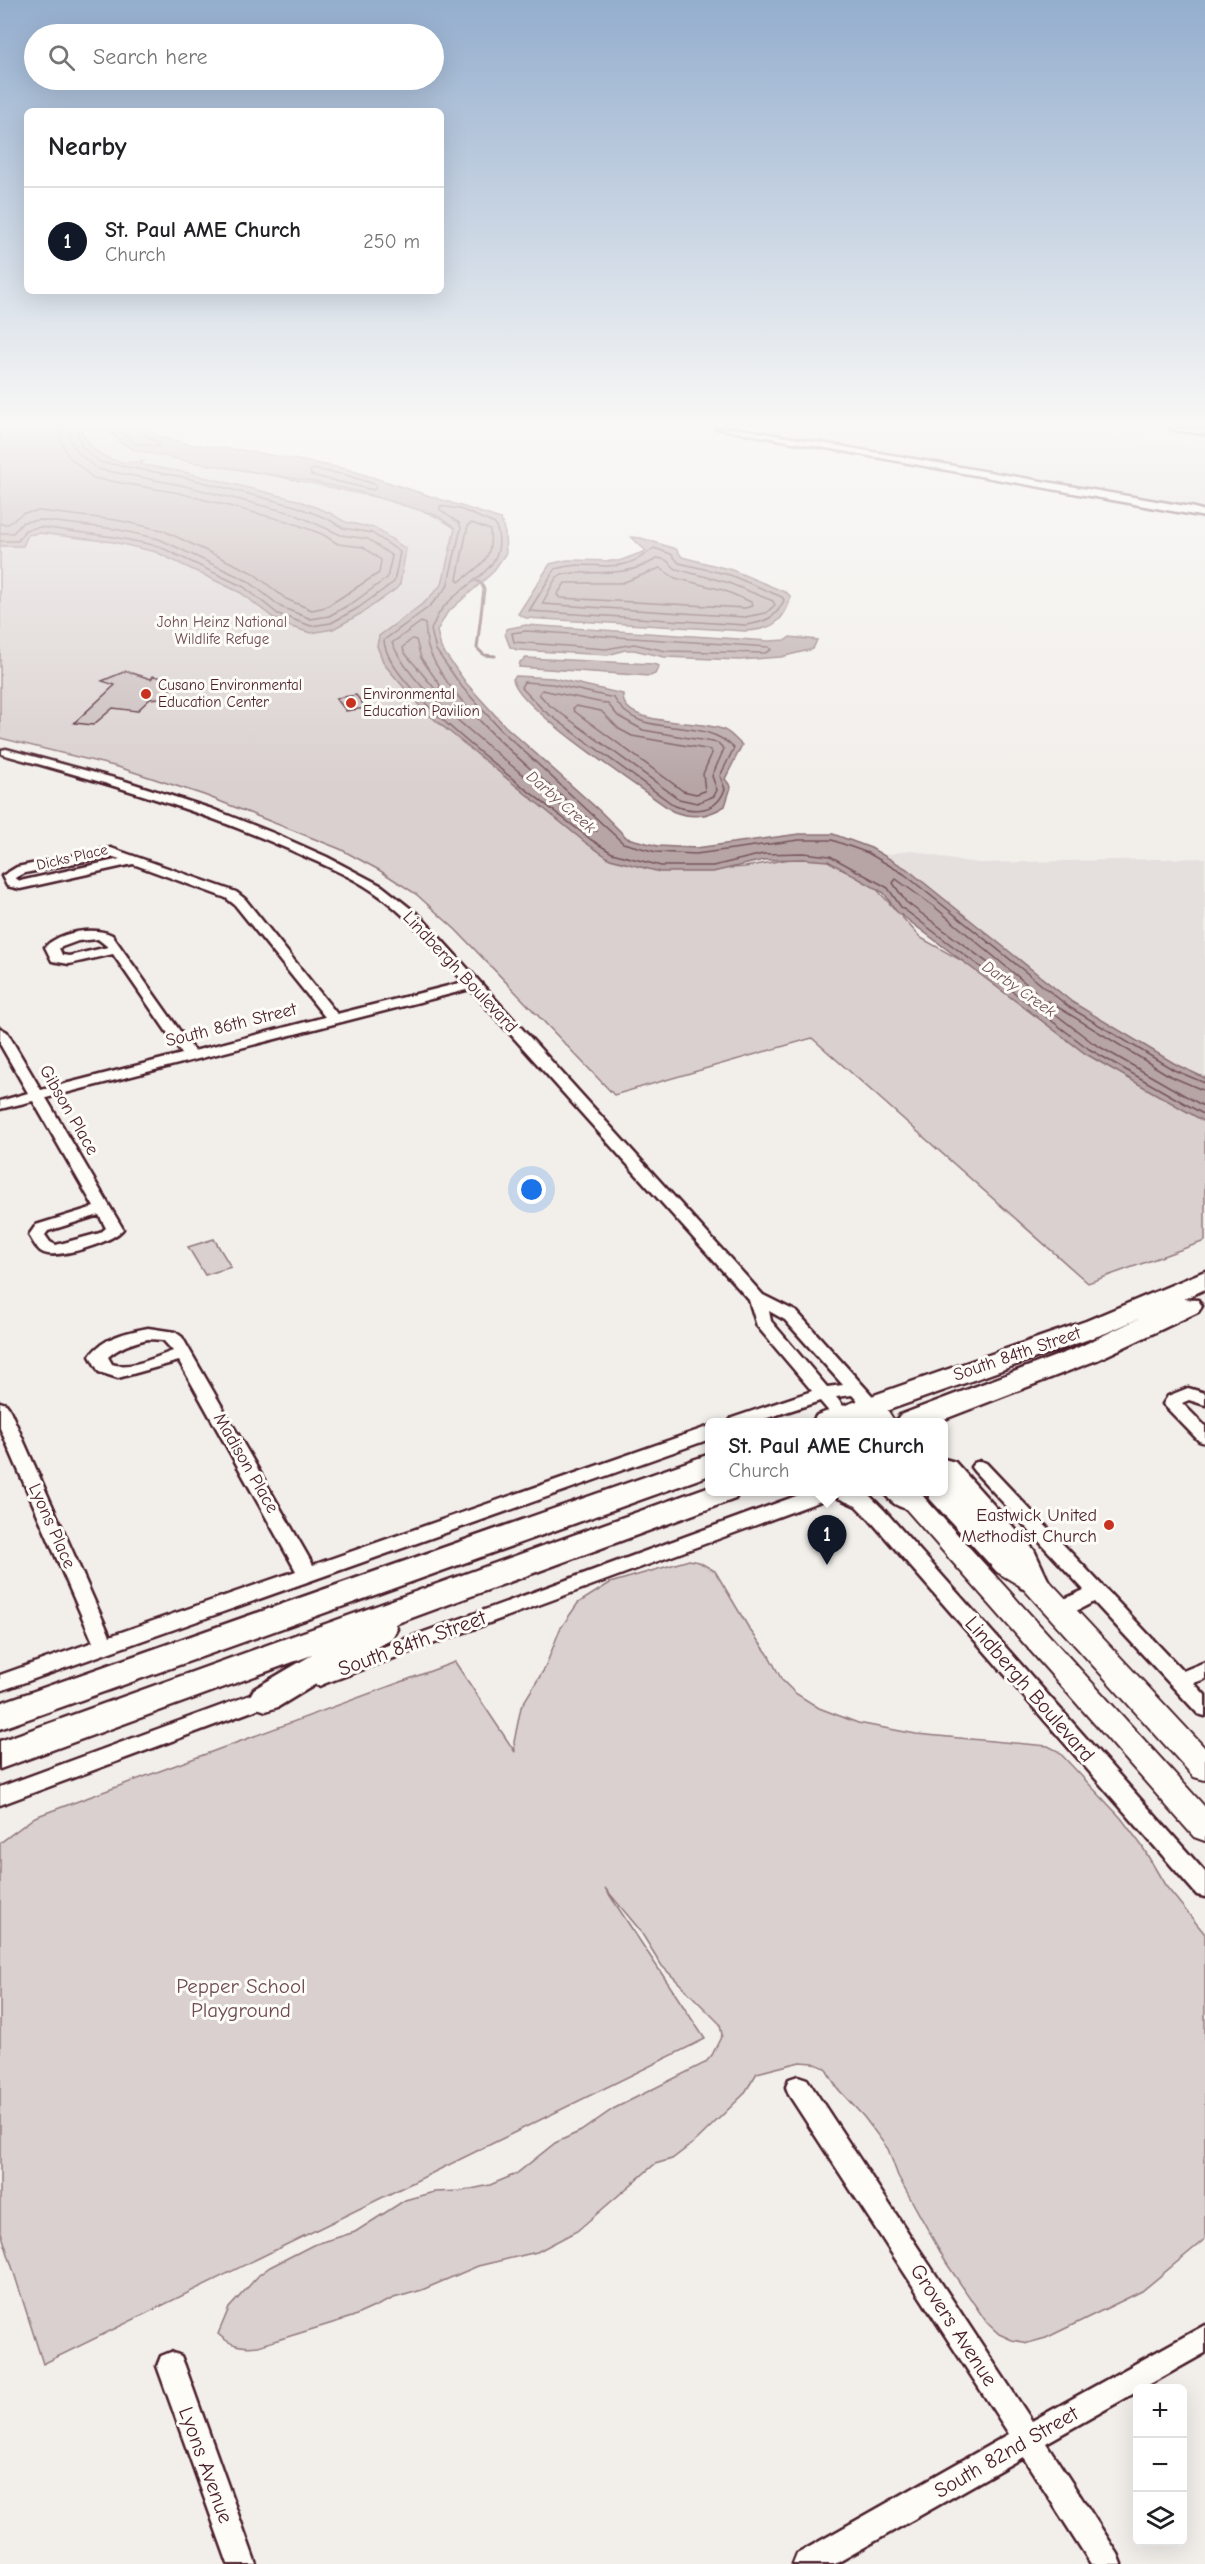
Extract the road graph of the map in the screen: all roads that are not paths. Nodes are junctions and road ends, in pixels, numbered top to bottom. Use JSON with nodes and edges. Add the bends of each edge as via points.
{"nodes":[{"id":1,"x":6,"y":752,"type":"dead end"},
{"id":2,"x":135,"y":860,"type":"junction"},
{"id":3,"x":116,"y":949,"type":"dead end"},
{"id":4,"x":472,"y":984,"type":"junction"},
{"id":5,"x":334,"y":1019,"type":"junction"},
{"id":6,"x":0,"y":1032,"type":"edge"},
{"id":7,"x":190,"y":1056,"type":"junction"},
{"id":8,"x":38,"y":1095,"type":"junction"},
{"id":9,"x":0,"y":1105,"type":"edge"},
{"id":10,"x":103,"y":1209,"type":"dead end"},
{"id":11,"x":1205,"y":1279,"type":"edge"},
{"id":12,"x":1205,"y":1298,"type":"edge"},
{"id":13,"x":757,"y":1299,"type":"junction"},
{"id":14,"x":184,"y":1354,"type":"dead end"},
{"id":15,"x":824,"y":1393,"type":"junction"},
{"id":16,"x":975,"y":1398,"type":"junction"},
{"id":17,"x":1205,"y":1399,"type":"edge"},
{"id":18,"x":871,"y":1406,"type":"edge"},
{"id":19,"x":0,"y":1408,"type":"edge"},
{"id":20,"x":750,"y":1418,"type":"edge"},
{"id":21,"x":838,"y":1418,"type":"edge"},
{"id":22,"x":844,"y":1418,"type":"edge"},
{"id":23,"x":921,"y":1418,"type":"edge"},
{"id":24,"x":948,"y":1422,"type":"edge"},
{"id":25,"x":1201,"y":1428,"type":"edge"},
{"id":26,"x":705,"y":1434,"type":"edge"},
{"id":27,"x":705,"y":1466,"type":"edge"},
{"id":28,"x":980,"y":1467,"type":"dead end"},
{"id":29,"x":948,"y":1473,"type":"edge"},
{"id":30,"x":710,"y":1496,"type":"edge"},
{"id":31,"x":811,"y":1496,"type":"edge"},
{"id":32,"x":853,"y":1496,"type":"edge"},
{"id":33,"x":907,"y":1496,"type":"edge"},
{"id":34,"x":945,"y":1496,"type":"edge"},
{"id":35,"x":307,"y":1574,"type":"junction"},
{"id":36,"x":1032,"y":1580,"type":"junction"},
{"id":37,"x":1098,"y":1592,"type":"junction"},
{"id":38,"x":436,"y":1596,"type":"junction"},
{"id":39,"x":1058,"y":1610,"type":"junction"},
{"id":40,"x":104,"y":1645,"type":"junction"},
{"id":41,"x":1205,"y":1670,"type":"edge"},
{"id":42,"x":1180,"y":1681,"type":"junction"},
{"id":43,"x":0,"y":1683,"type":"edge"},
{"id":44,"x":266,"y":1698,"type":"junction"},
{"id":45,"x":1205,"y":1708,"type":"edge"},
{"id":46,"x":0,"y":1716,"type":"edge"},
{"id":47,"x":0,"y":1755,"type":"edge"},
{"id":48,"x":1205,"y":1768,"type":"edge"},
{"id":49,"x":0,"y":1796,"type":"edge"},
{"id":50,"x":1205,"y":1828,"type":"edge"},
{"id":51,"x":1205,"y":1888,"type":"edge"},
{"id":52,"x":798,"y":2087,"type":"dead end"},
{"id":53,"x":1205,"y":2338,"type":"edge"},
{"id":54,"x":171,"y":2366,"type":"dead end"},
{"id":55,"x":1028,"y":2440,"type":"junction"},
{"id":56,"x":242,"y":2564,"type":"edge"},
{"id":57,"x":807,"y":2564,"type":"edge"},
{"id":58,"x":1108,"y":2564,"type":"edge"}],
"edges":[{"from":1,"to":4,"type":"street","name":"Lindbergh Boulevard","via":[[121,783],[208,812],[323,860],[378,889],[415,919]]},
{"from":2,"to":2,"type":"street","name":"Dicks Place","via":[[106,852],[9,876],[11,883],[20,885]]},
{"from":2,"to":5,"type":"street","name":"Dicks Place","via":[[237,899]]},
{"from":3,"to":7,"type":"street"},
{"from":4,"to":5,"type":"street","name":"South 86th Street"},
{"from":4,"to":13,"type":"street","name":"Lindbergh Boulevard"},
{"from":5,"to":7,"type":"street","name":"South 86th Street"},
{"from":6,"to":8,"type":"street","name":"Gibson Place"},
{"from":7,"to":8,"type":"street","name":"South 86th Street"},
{"from":8,"to":9,"type":"street","name":"South 86th Street"},
{"from":8,"to":10,"type":"street","name":"Gibson Place"},
{"from":11,"to":18,"type":"main road","name":"South 84th Street","via":[[1096,1327]]},
{"from":12,"to":16,"type":"main road","name":"South 84th Street","via":[[1087,1354]]},
{"from":13,"to":15,"type":"street","name":"Lindbergh Boulevard","via":[[763,1322]]},
{"from":13,"to":18,"type":"street","name":"Lindbergh Boulevard","via":[[791,1316]]},
{"from":14,"to":35,"type":"street","name":"Madison Place"},
{"from":15,"to":18,"type":"street","name":"South 84th Street"},
{"from":15,"to":20,"type":"street","name":"South 84th Street"},
{"from":15,"to":21,"type":"street","name":"Lindbergh Boulevard"},
{"from":16,"to":23,"type":"main road","name":"South 84th Street"},
{"from":16,"to":24,"type":"main road"},
{"from":17,"to":25,"type":"street","via":[[1188,1394],[1172,1404]]},
{"from":18,"to":22,"type":"main road","name":"South 84th Street"},
{"from":19,"to":40,"type":"street","name":"Lyons Place"},
{"from":26,"to":35,"type":"street"},
{"from":27,"to":46,"type":"main road"},
{"from":28,"to":37,"type":"street"},
{"from":29,"to":36,"type":"main road","via":[[1023,1557]]},
{"from":30,"to":38,"type":"main road","name":"South 84th Street"},
{"from":31,"to":44,"type":"street","name":"South 84th Street"},
{"from":32,"to":51,"type":"street","name":"Lindbergh Boulevard","via":[[877,1515]]},
{"from":33,"to":50,"type":"main road","name":"Lindbergh Boulevard"},
{"from":34,"to":36,"type":"main road","via":[[1007,1565]]},
{"from":35,"to":40,"type":"street"},
{"from":36,"to":39,"type":"main road"},
{"from":37,"to":39,"type":"street"},
{"from":37,"to":42,"type":"street"},
{"from":38,"to":44,"type":"main road"},
{"from":38,"to":47,"type":"main road","name":"South 84th Street"},
{"from":39,"to":48,"type":"main road"},
{"from":40,"to":43,"type":"street"},
{"from":41,"to":42,"type":"street"},
{"from":42,"to":45,"type":"street"},
{"from":44,"to":49,"type":"street","name":"South 84th Street"},
{"from":52,"to":55,"type":"street","name":"Grovers Avenue"},
{"from":53,"to":55,"type":"street","name":"South 82nd Street"},
{"from":54,"to":56,"type":"street","name":"Lyons Avenue"},
{"from":55,"to":57,"type":"street","name":"South 82nd Street"},
{"from":55,"to":58,"type":"street","name":"Grovers Avenue"}]}
